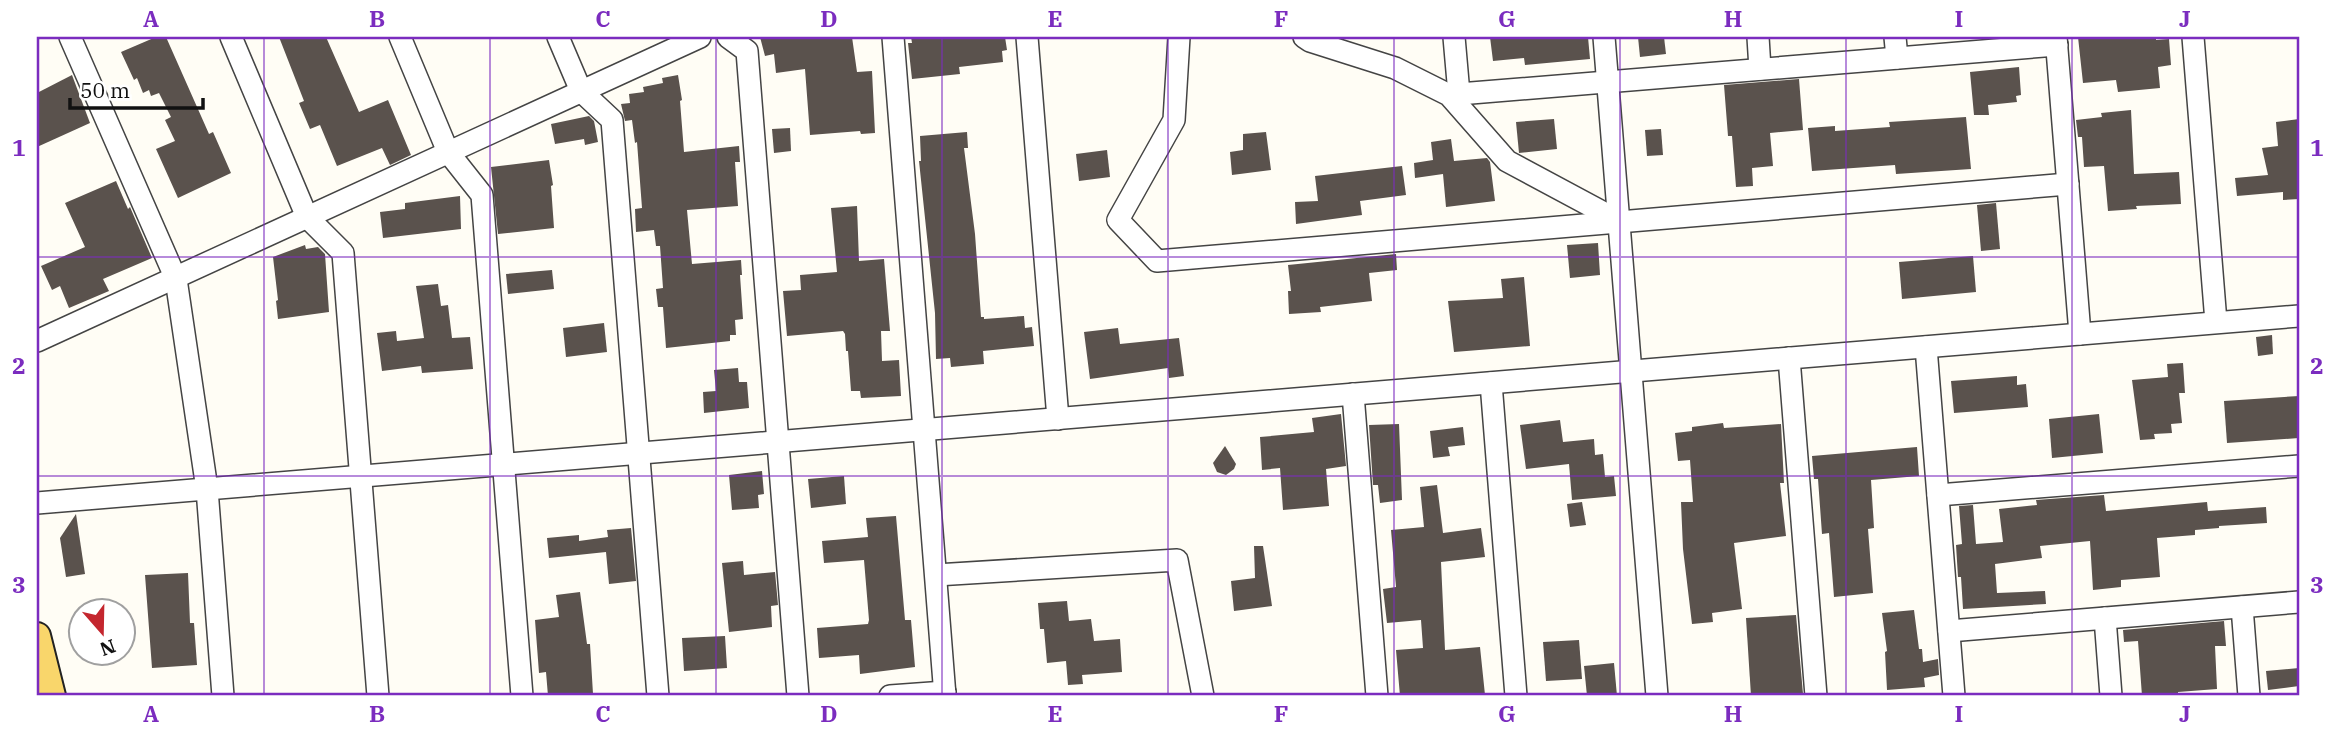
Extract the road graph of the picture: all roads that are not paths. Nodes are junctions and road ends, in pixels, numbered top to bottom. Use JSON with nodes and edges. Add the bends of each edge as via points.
{"nodes":[{"id":1,"x":70,"y":37,"type":"edge"},
{"id":2,"x":231,"y":37,"type":"edge"},
{"id":3,"x":400,"y":37,"type":"edge"},
{"id":4,"x":558,"y":37,"type":"edge"},
{"id":5,"x":700,"y":37,"type":"edge"},
{"id":6,"x":728,"y":37,"type":"edge"},
{"id":7,"x":893,"y":37,"type":"edge"},
{"id":8,"x":1027,"y":37,"type":"edge"},
{"id":9,"x":1179,"y":37,"type":"edge"},
{"id":10,"x":1304,"y":37,"type":"edge"},
{"id":11,"x":1454,"y":37,"type":"edge"},
{"id":12,"x":1604,"y":37,"type":"edge"},
{"id":13,"x":1758,"y":37,"type":"edge"},
{"id":14,"x":2193,"y":37,"type":"edge"},
{"id":15,"x":2057,"y":41,"type":"edge"},
{"id":16,"x":1896,"y":47,"type":"edge"},
{"id":17,"x":1760,"y":69,"type":"junction"},
{"id":18,"x":1608,"y":82,"type":"junction"},
{"id":19,"x":581,"y":91,"type":"junction"},
{"id":20,"x":448,"y":152,"type":"junction"},
{"id":21,"x":2068,"y":184,"type":"junction"},
{"id":22,"x":307,"y":217,"type":"junction"},
{"id":23,"x":1619,"y":221,"type":"junction"},
{"id":24,"x":176,"y":279,"type":"junction"},
{"id":25,"x":2299,"y":316,"type":"edge"},
{"id":26,"x":2216,"y":323,"type":"junction"},
{"id":27,"x":2080,"y":334,"type":"junction"},
{"id":28,"x":37,"y":341,"type":"edge"},
{"id":29,"x":1926,"y":347,"type":"junction"},
{"id":30,"x":1789,"y":358,"type":"junction"},
{"id":31,"x":1631,"y":371,"type":"junction"},
{"id":32,"x":1491,"y":383,"type":"junction"},
{"id":33,"x":1353,"y":394,"type":"junction"},
{"id":34,"x":1058,"y":418,"type":"junction"},
{"id":35,"x":924,"y":430,"type":"junction"},
{"id":36,"x":778,"y":442,"type":"junction"},
{"id":37,"x":638,"y":453,"type":"junction"},
{"id":38,"x":504,"y":465,"type":"junction"},
{"id":39,"x":2299,"y":466,"type":"edge"},
{"id":40,"x":360,"y":476,"type":"junction"},
{"id":41,"x":207,"y":489,"type":"junction"},
{"id":42,"x":1938,"y":495,"type":"junction"},
{"id":43,"x":37,"y":503,"type":"edge"},
{"id":44,"x":936,"y":575,"type":"junction"},
{"id":45,"x":2299,"y":602,"type":"edge"},
{"id":46,"x":2242,"y":607,"type":"junction"},
{"id":47,"x":2105,"y":618,"type":"junction"},
{"id":48,"x":1949,"y":631,"type":"junction"},
{"id":49,"x":37,"y":636,"type":"edge"},
{"id":50,"x":45,"y":681,"type":"edge"},
{"id":51,"x":945,"y":694,"type":"edge"},
{"id":52,"x":223,"y":696,"type":"edge"},
{"id":53,"x":378,"y":696,"type":"edge"},
{"id":54,"x":522,"y":696,"type":"edge"},
{"id":55,"x":658,"y":696,"type":"edge"},
{"id":56,"x":799,"y":696,"type":"edge"},
{"id":57,"x":890,"y":696,"type":"edge"},
{"id":58,"x":1203,"y":696,"type":"edge"},
{"id":59,"x":1377,"y":696,"type":"edge"},
{"id":60,"x":1516,"y":696,"type":"edge"},
{"id":61,"x":1657,"y":696,"type":"edge"},
{"id":62,"x":1816,"y":696,"type":"edge"},
{"id":63,"x":1954,"y":696,"type":"edge"},
{"id":64,"x":2111,"y":696,"type":"edge"},
{"id":65,"x":2249,"y":696,"type":"edge"}],
"edges":[{"from":1,"to":24,"type":"street"},
{"from":2,"to":22,"type":"street"},
{"from":3,"to":20,"type":"street"},
{"from":4,"to":19,"type":"street"},
{"from":5,"to":19,"type":"street"},
{"from":6,"to":36,"type":"street","via":[[747,51]]},
{"from":7,"to":35,"type":"street"},
{"from":8,"to":34,"type":"street"},
{"from":9,"to":23,"type":"street","via":[[1174,120],[1118,220],[1157,261]]},
{"from":10,"to":23,"type":"street","via":[[1395,68],[1450,95],[1507,161]]},
{"from":11,"to":18,"type":"street","via":[[1459,94]]},
{"from":12,"to":18,"type":"street"},
{"from":13,"to":17,"type":"street"},
{"from":14,"to":26,"type":"street"},
{"from":15,"to":16,"type":"street"},
{"from":15,"to":21,"type":"street"},
{"from":16,"to":17,"type":"street"},
{"from":17,"to":18,"type":"street"},
{"from":18,"to":23,"type":"street"},
{"from":19,"to":20,"type":"street"},
{"from":19,"to":37,"type":"street","via":[[612,120]]},
{"from":20,"to":22,"type":"street"},
{"from":20,"to":38,"type":"street","via":[[482,195]]},
{"from":21,"to":23,"type":"street"},
{"from":21,"to":27,"type":"street"},
{"from":22,"to":24,"type":"street"},
{"from":22,"to":40,"type":"street","via":[[343,253]]},
{"from":23,"to":31,"type":"street"},
{"from":24,"to":28,"type":"street"},
{"from":24,"to":41,"type":"street"},
{"from":25,"to":26,"type":"street"},
{"from":26,"to":27,"type":"street"},
{"from":27,"to":29,"type":"street"},
{"from":29,"to":30,"type":"street"},
{"from":29,"to":42,"type":"street"},
{"from":30,"to":31,"type":"street"},
{"from":30,"to":62,"type":"street"},
{"from":31,"to":32,"type":"street"},
{"from":31,"to":61,"type":"street"},
{"from":32,"to":33,"type":"street"},
{"from":32,"to":60,"type":"street"},
{"from":33,"to":34,"type":"street"},
{"from":33,"to":59,"type":"street"},
{"from":34,"to":35,"type":"street"},
{"from":35,"to":36,"type":"street"},
{"from":35,"to":44,"type":"street"},
{"from":36,"to":37,"type":"street"},
{"from":36,"to":56,"type":"street"},
{"from":37,"to":38,"type":"street"},
{"from":37,"to":55,"type":"street"},
{"from":38,"to":40,"type":"street"},
{"from":38,"to":54,"type":"street"},
{"from":39,"to":42,"type":"street"},
{"from":40,"to":41,"type":"street"},
{"from":40,"to":53,"type":"street"},
{"from":41,"to":43,"type":"street"},
{"from":41,"to":52,"type":"street"},
{"from":42,"to":48,"type":"street"},
{"from":44,"to":51,"type":"street"},
{"from":44,"to":58,"type":"street","via":[[1177,560]]},
{"from":45,"to":46,"type":"street"},
{"from":46,"to":47,"type":"street"},
{"from":46,"to":65,"type":"street"},
{"from":47,"to":48,"type":"street"},
{"from":47,"to":64,"type":"street"},
{"from":48,"to":63,"type":"street"},
{"from":49,"to":50,"type":"main road"},
{"from":51,"to":57,"type":"street"}]}
